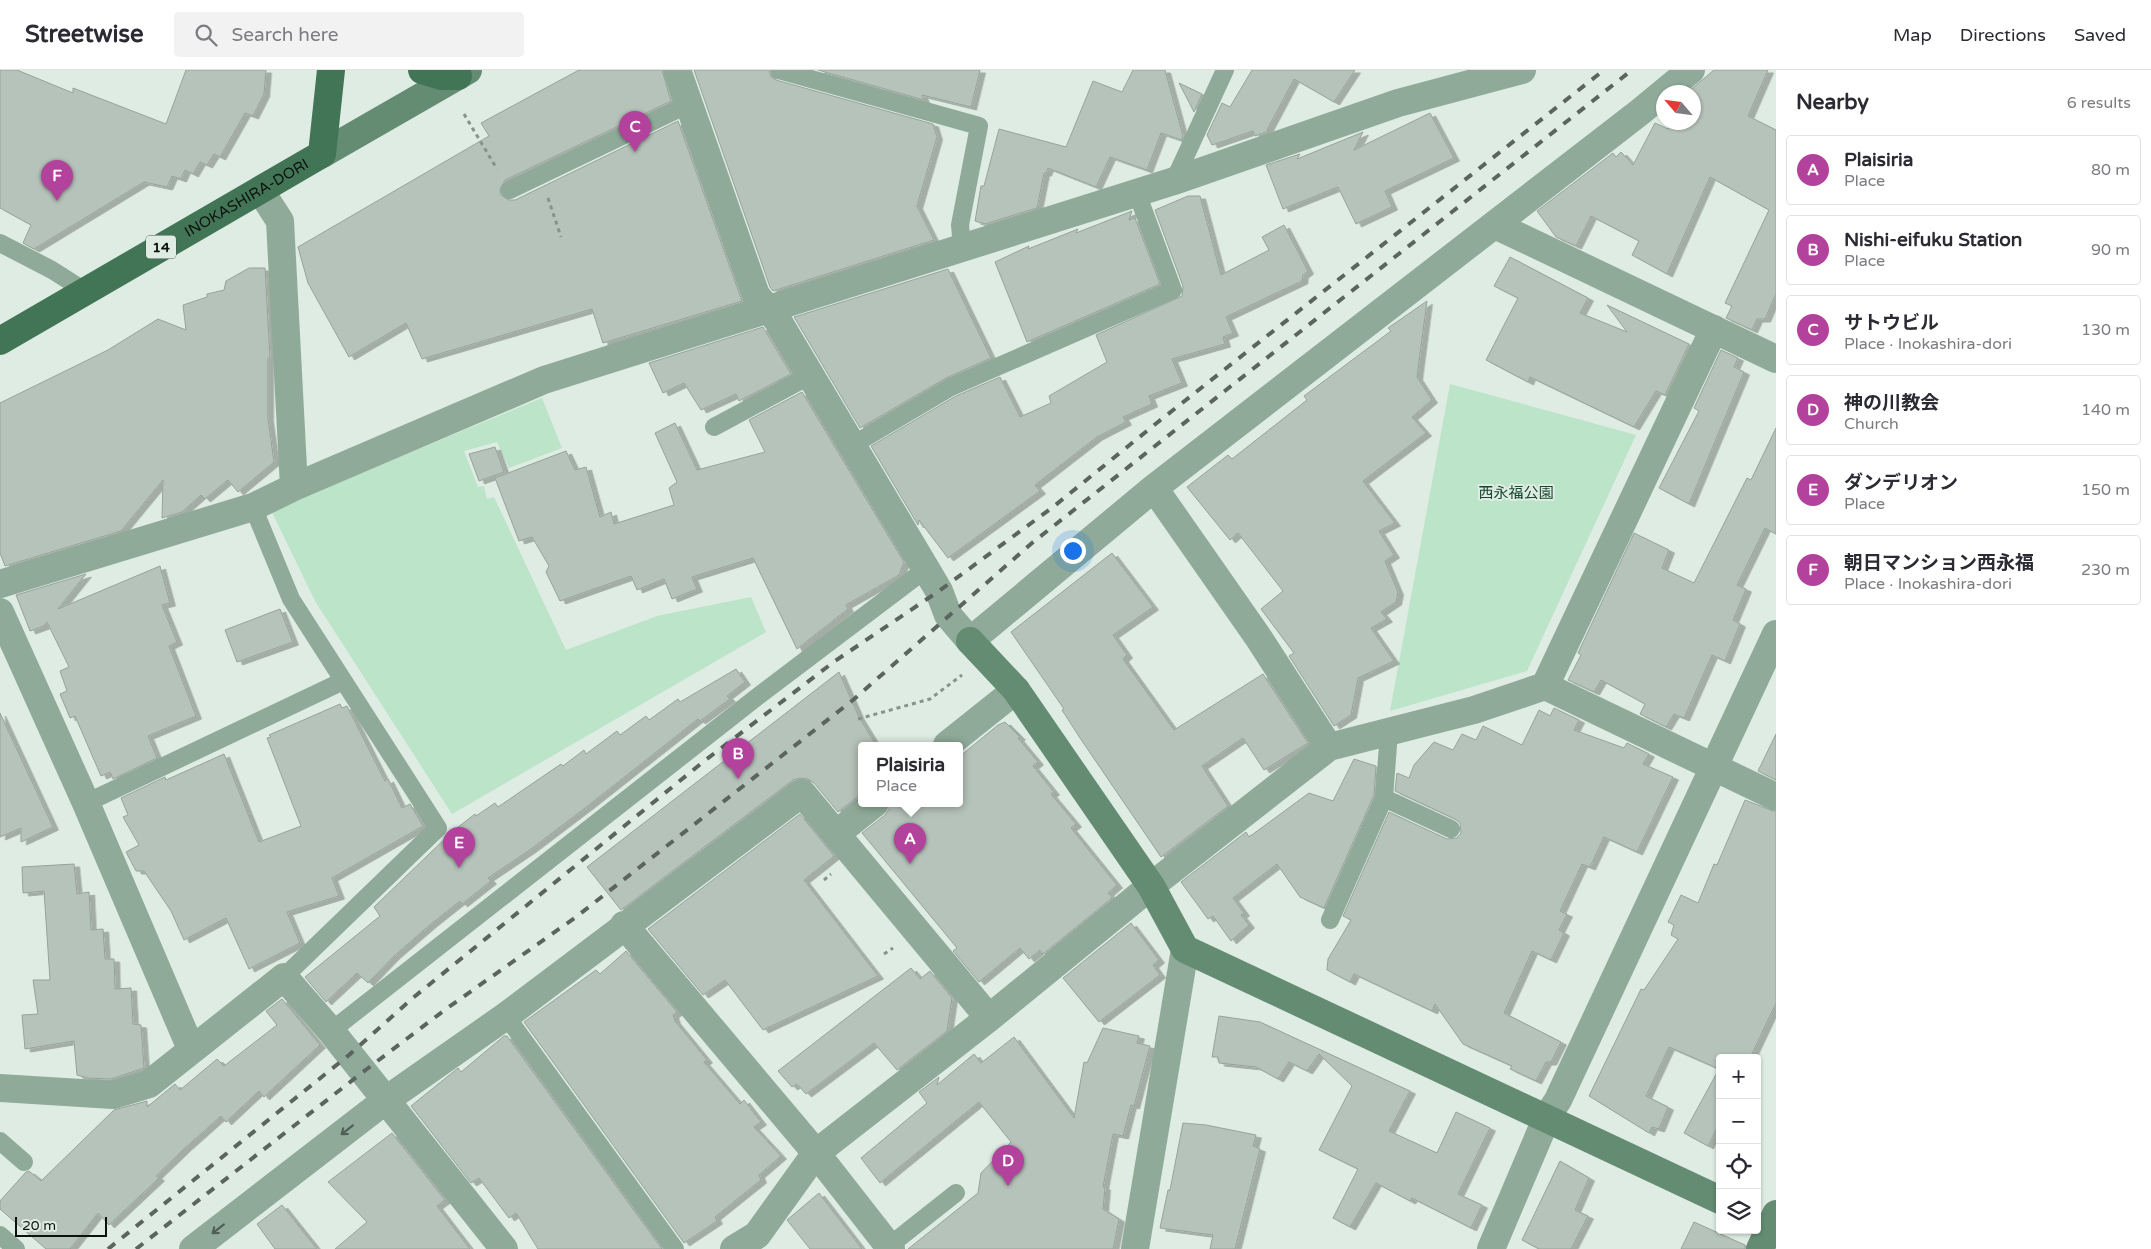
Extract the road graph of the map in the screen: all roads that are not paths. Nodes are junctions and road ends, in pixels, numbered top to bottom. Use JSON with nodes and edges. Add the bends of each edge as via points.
{"nodes":[{"id":1,"x":331,"y":70,"type":"edge"},
{"id":2,"x":422,"y":70,"type":"edge"},
{"id":3,"x":677,"y":70,"type":"edge"},
{"id":4,"x":779,"y":70,"type":"edge"},
{"id":5,"x":1225,"y":70,"type":"edge"},
{"id":6,"x":1522,"y":70,"type":"edge"},
{"id":7,"x":1691,"y":70,"type":"edge"},
{"id":8,"x":463,"y":73,"type":"edge"},
{"id":9,"x":1469,"y":77,"type":"edge"},
{"id":10,"x":689,"y":104,"type":"junction"},
{"id":11,"x":322,"y":154,"type":"junction"},
{"id":12,"x":1174,"y":181,"type":"junction"},
{"id":13,"x":260,"y":190,"type":"junction"},
{"id":14,"x":510,"y":190,"type":"road end"},
{"id":15,"x":1137,"y":193,"type":"junction"},
{"id":16,"x":1495,"y":224,"type":"junction"},
{"id":17,"x":0,"y":243,"type":"edge"},
{"id":18,"x":962,"y":248,"type":"junction"},
{"id":19,"x":85,"y":291,"type":"junction"},
{"id":20,"x":768,"y":310,"type":"junction"},
{"id":21,"x":1714,"y":329,"type":"junction"},
{"id":22,"x":0,"y":341,"type":"edge"},
{"id":23,"x":1776,"y":359,"type":"edge"},
{"id":24,"x":809,"y":376,"type":"junction"},
{"id":25,"x":714,"y":427,"type":"dead end"},
{"id":26,"x":851,"y":446,"type":"junction"},
{"id":27,"x":294,"y":486,"type":"junction"},
{"id":28,"x":1154,"y":488,"type":"junction"},
{"id":29,"x":253,"y":507,"type":"junction"},
{"id":30,"x":926,"y":569,"type":"junction"},
{"id":31,"x":0,"y":584,"type":"edge"},
{"id":32,"x":0,"y":612,"type":"edge"},
{"id":33,"x":1776,"y":634,"type":"edge"},
{"id":34,"x":978,"y":650,"type":"junction"},
{"id":35,"x":343,"y":681,"type":"junction"},
{"id":36,"x":1545,"y":686,"type":"junction"},
{"id":37,"x":1016,"y":690,"type":"junction"},
{"id":38,"x":1389,"y":732,"type":"junction"},
{"id":39,"x":951,"y":742,"type":"edge"},
{"id":40,"x":1329,"y":747,"type":"junction"},
{"id":41,"x":1713,"y":767,"type":"junction"},
{"id":42,"x":1776,"y":797,"type":"edge"},
{"id":43,"x":1384,"y":798,"type":"junction"},
{"id":44,"x":86,"y":803,"type":"junction"},
{"id":45,"x":870,"y":807,"type":"edge"},
{"id":46,"x":1451,"y":829,"type":"dead end"},
{"id":47,"x":836,"y":834,"type":"junction"},
{"id":48,"x":1151,"y":886,"type":"junction"},
{"id":49,"x":1330,"y":920,"type":"dead end"},
{"id":50,"x":624,"y":925,"type":"junction"},
{"id":51,"x":1185,"y":949,"type":"junction"},
{"id":52,"x":284,"y":977,"type":"junction"},
{"id":53,"x":506,"y":1016,"type":"junction"},
{"id":54,"x":989,"y":1018,"type":"junction"},
{"id":55,"x":331,"y":1031,"type":"junction"},
{"id":56,"x":191,"y":1049,"type":"junction"},
{"id":57,"x":0,"y":1088,"type":"edge"},
{"id":58,"x":386,"y":1100,"type":"junction"},
{"id":59,"x":1547,"y":1117,"type":"junction"},
{"id":60,"x":0,"y":1142,"type":"edge"},
{"id":61,"x":816,"y":1153,"type":"junction"},
{"id":62,"x":24,"y":1162,"type":"dead end"},
{"id":63,"x":956,"y":1194,"type":"dead end"},
{"id":64,"x":1716,"y":1198,"type":"edge"},
{"id":65,"x":1770,"y":1221,"type":"edge"},
{"id":66,"x":0,"y":1235,"type":"edge"},
{"id":67,"x":890,"y":1248,"type":"edge"},
{"id":68,"x":16,"y":1249,"type":"edge"},
{"id":69,"x":192,"y":1249,"type":"edge"},
{"id":70,"x":504,"y":1249,"type":"edge"},
{"id":71,"x":675,"y":1249,"type":"edge"},
{"id":72,"x":734,"y":1249,"type":"edge"},
{"id":73,"x":1135,"y":1249,"type":"edge"},
{"id":74,"x":1491,"y":1249,"type":"edge"},
{"id":75,"x":1760,"y":1249,"type":"edge"}],
"edges":[{"from":1,"to":11,"type":"main road"},
{"from":2,"to":8,"type":"main road","via":[[442,76]]},
{"from":3,"to":10,"type":"street"},
{"from":4,"to":18,"type":"lane","via":[[979,126],[960,225]]},
{"from":5,"to":12,"type":"lane"},
{"from":6,"to":9,"type":"street"},
{"from":7,"to":16,"type":"street"},
{"from":8,"to":11,"type":"street","name":"INOKASHIRA-DORI"},
{"from":9,"to":12,"type":"street"},
{"from":10,"to":14,"type":"lane"},
{"from":10,"to":20,"type":"street","via":[[756,295]]},
{"from":11,"to":13,"type":"main road","name":"INOKASHIRA-DORI","number":"14"},
{"from":12,"to":15,"type":"street"},
{"from":13,"to":19,"type":"main road","name":"INOKASHIRA-DORI","number":"14"},
{"from":13,"to":27,"type":"street","via":[[280,221]]},
{"from":15,"to":18,"type":"street"},
{"from":15,"to":26,"type":"lane","via":[[1173,290],[951,387]]},
{"from":16,"to":21,"type":"street"},
{"from":16,"to":28,"type":"street"},
{"from":17,"to":19,"type":"lane"},
{"from":18,"to":20,"type":"street"},
{"from":19,"to":22,"type":"main road","name":"INOKASHIRA-DORI","number":"14"},
{"from":20,"to":24,"type":"street","via":[[778,321]]},
{"from":20,"to":27,"type":"street","via":[[544,380]]},
{"from":21,"to":23,"type":"street"},
{"from":21,"to":36,"type":"street"},
{"from":24,"to":25,"type":"lane"},
{"from":24,"to":26,"type":"street"},
{"from":26,"to":30,"type":"street"},
{"from":27,"to":29,"type":"street"},
{"from":28,"to":34,"type":"street"},
{"from":28,"to":40,"type":"street","via":[[1258,637]]},
{"from":29,"to":31,"type":"street"},
{"from":29,"to":35,"type":"lane","via":[[291,599]]},
{"from":30,"to":34,"type":"street","via":[[939,590],[948,615]]},
{"from":30,"to":55,"type":"lane","via":[[749,703]]},
{"from":32,"to":44,"type":"street"},
{"from":33,"to":41,"type":"street"},
{"from":34,"to":37,"type":"street"},
{"from":35,"to":44,"type":"lane"},
{"from":35,"to":52,"type":"lane","via":[[438,828]]},
{"from":36,"to":38,"type":"street","via":[[1474,710]]},
{"from":36,"to":41,"type":"street"},
{"from":37,"to":39,"type":"street"},
{"from":37,"to":48,"type":"street"},
{"from":38,"to":40,"type":"street"},
{"from":38,"to":43,"type":"lane"},
{"from":40,"to":48,"type":"street"},
{"from":41,"to":42,"type":"street"},
{"from":41,"to":59,"type":"street","via":[[1558,1100]]},
{"from":43,"to":46,"type":"lane"},
{"from":43,"to":49,"type":"lane"},
{"from":44,"to":56,"type":"street"},
{"from":45,"to":47,"type":"street"},
{"from":47,"to":50,"type":"street","via":[[802,793]]},
{"from":47,"to":54,"type":"street"},
{"from":48,"to":51,"type":"street"},
{"from":48,"to":54,"type":"street"},
{"from":50,"to":53,"type":"street"},
{"from":50,"to":61,"type":"street"},
{"from":51,"to":59,"type":"street"},
{"from":51,"to":73,"type":"street"},
{"from":52,"to":55,"type":"street"},
{"from":52,"to":56,"type":"street"},
{"from":53,"to":58,"type":"street"},
{"from":53,"to":71,"type":"lane"},
{"from":54,"to":61,"type":"street"},
{"from":55,"to":58,"type":"street"},
{"from":56,"to":57,"type":"street","via":[[149,1084],[113,1095]]},
{"from":58,"to":69,"type":"street","one_way":true},
{"from":58,"to":70,"type":"street"},
{"from":59,"to":64,"type":"street"},
{"from":59,"to":74,"type":"street"},
{"from":60,"to":62,"type":"lane"},
{"from":61,"to":67,"type":"street"},
{"from":61,"to":72,"type":"street","via":[[757,1235]]},
{"from":63,"to":67,"type":"lane"},
{"from":65,"to":75,"type":"street"},
{"from":66,"to":68,"type":"lane"}]}
